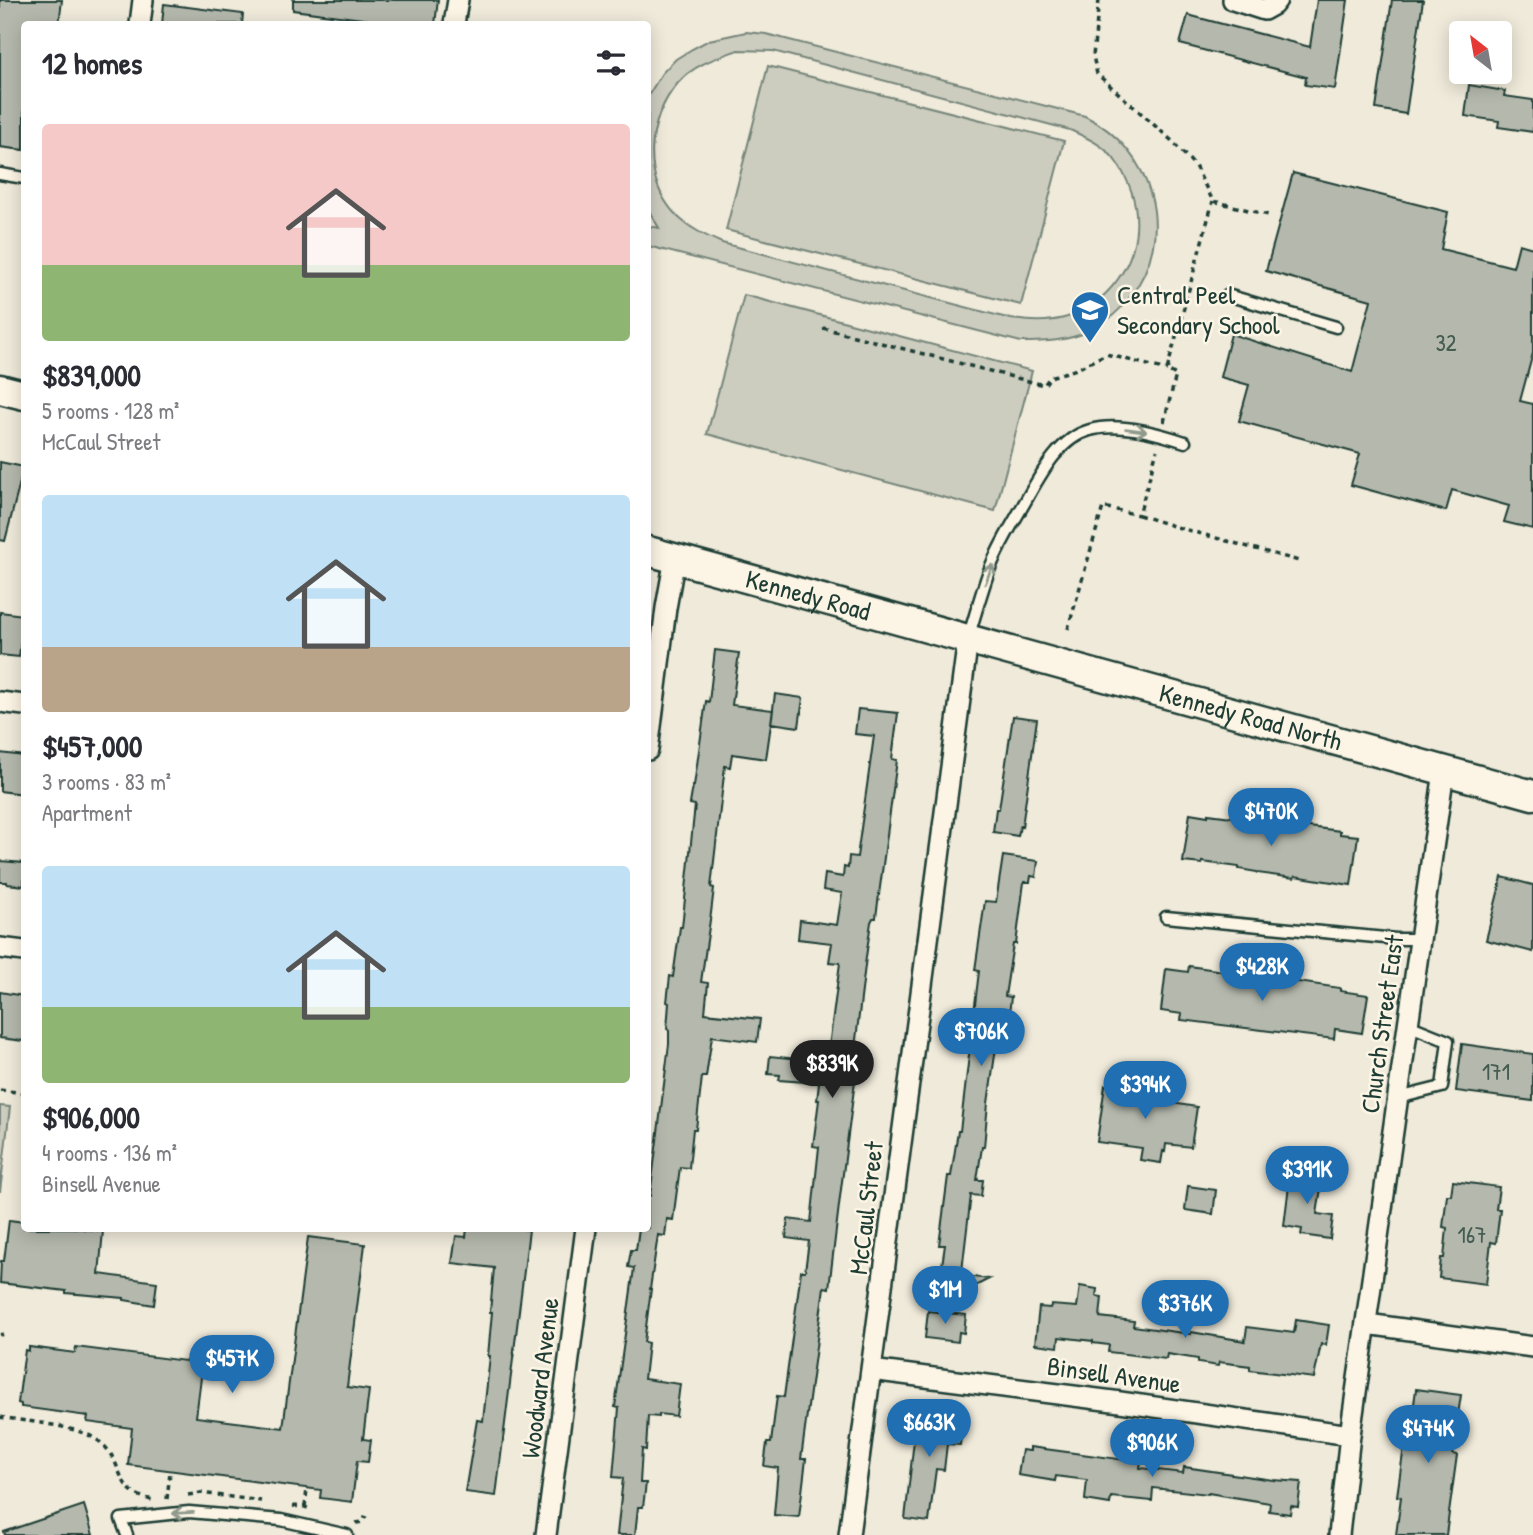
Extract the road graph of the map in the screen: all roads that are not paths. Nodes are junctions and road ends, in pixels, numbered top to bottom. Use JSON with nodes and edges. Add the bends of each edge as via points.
{"nodes":[{"id":1,"x":144,"y":0,"type":"edge"},
{"id":2,"x":458,"y":0,"type":"edge"},
{"id":3,"x":1233,"y":0,"type":"edge"},
{"id":4,"x":1277,"y":0,"type":"edge"},
{"id":5,"x":140,"y":21,"type":"edge"},
{"id":6,"x":454,"y":21,"type":"edge"},
{"id":7,"x":0,"y":174,"type":"edge"},
{"id":8,"x":21,"y":178,"type":"edge"},
{"id":9,"x":1227,"y":295,"type":"dead end"},
{"id":10,"x":1336,"y":327,"type":"dead end"},
{"id":11,"x":0,"y":389,"type":"edge"},
{"id":12,"x":21,"y":394,"type":"edge"},
{"id":13,"x":1185,"y":442,"type":"dead end"},
{"id":14,"x":651,"y":552,"type":"edge"},
{"id":15,"x":675,"y":558,"type":"junction"},
{"id":16,"x":968,"y":639,"type":"junction"},
{"id":17,"x":0,"y":702,"type":"edge"},
{"id":18,"x":21,"y":705,"type":"edge"},
{"id":19,"x":651,"y":726,"type":"edge"},
{"id":20,"x":1444,"y":771,"type":"junction"},
{"id":21,"x":1533,"y":795,"type":"edge"},
{"id":22,"x":1166,"y":917,"type":"dead end"},
{"id":23,"x":1420,"y":939,"type":"junction"},
{"id":24,"x":0,"y":948,"type":"edge"},
{"id":25,"x":21,"y":951,"type":"edge"},
{"id":26,"x":1408,"y":1025,"type":"junction"},
{"id":27,"x":1398,"y":1098,"type":"junction"},
{"id":28,"x":585,"y":1232,"type":"edge"},
{"id":29,"x":1367,"y":1324,"type":"junction"},
{"id":30,"x":1533,"y":1347,"type":"edge"},
{"id":31,"x":871,"y":1370,"type":"junction"},
{"id":32,"x":1350,"y":1435,"type":"junction"},
{"id":33,"x":127,"y":1535,"type":"edge"},
{"id":34,"x":347,"y":1535,"type":"edge"},
{"id":35,"x":546,"y":1535,"type":"edge"},
{"id":36,"x":849,"y":1535,"type":"edge"},
{"id":37,"x":1339,"y":1535,"type":"edge"}],
"edges":[{"from":1,"to":5,"type":"street"},
{"from":2,"to":6,"type":"street"},
{"from":3,"to":4,"type":"street","via":[[1264,10]]},
{"from":7,"to":8,"type":"lane"},
{"from":9,"to":10,"type":"lane"},
{"from":11,"to":12,"type":"main road"},
{"from":16,"to":13,"type":"lane","one_way":true,"via":[[1000,545],[1045,466],[1065,444],[1087,430],[1107,427]]},
{"from":14,"to":15,"type":"main road","name":"Kennedy Road"},
{"from":15,"to":16,"type":"main road","name":"Kennedy Road"},
{"from":15,"to":19,"type":"street"},
{"from":16,"to":20,"type":"main road","name":"Kennedy Road North"},
{"from":16,"to":31,"type":"street","name":"McCaul Street"},
{"from":17,"to":18,"type":"street"},
{"from":20,"to":21,"type":"main road","name":"Kennedy Road North"},
{"from":20,"to":23,"type":"street","name":"Church Street East"},
{"from":22,"to":23,"type":"lane"},
{"from":23,"to":26,"type":"street","name":"Church Street East"},
{"from":24,"to":25,"type":"street"},
{"from":26,"to":27,"type":"street","name":"Church Street East"},
{"from":26,"to":27,"type":"lane","via":[[1448,1041],[1442,1087]]},
{"from":27,"to":29,"type":"street","name":"Church Street East"},
{"from":28,"to":35,"type":"street","name":"Woodward Avenue"},
{"from":29,"to":30,"type":"street"},
{"from":29,"to":32,"type":"street","name":"Church Street East"},
{"from":31,"to":32,"type":"street","name":"Binsell Avenue"},
{"from":31,"to":36,"type":"street","name":"McCaul Street"},
{"from":32,"to":37,"type":"street","name":"Church Street East"},
{"from":34,"to":33,"type":"lane","one_way":true,"via":[[281,1520],[189,1512],[121,1519]]}]}
